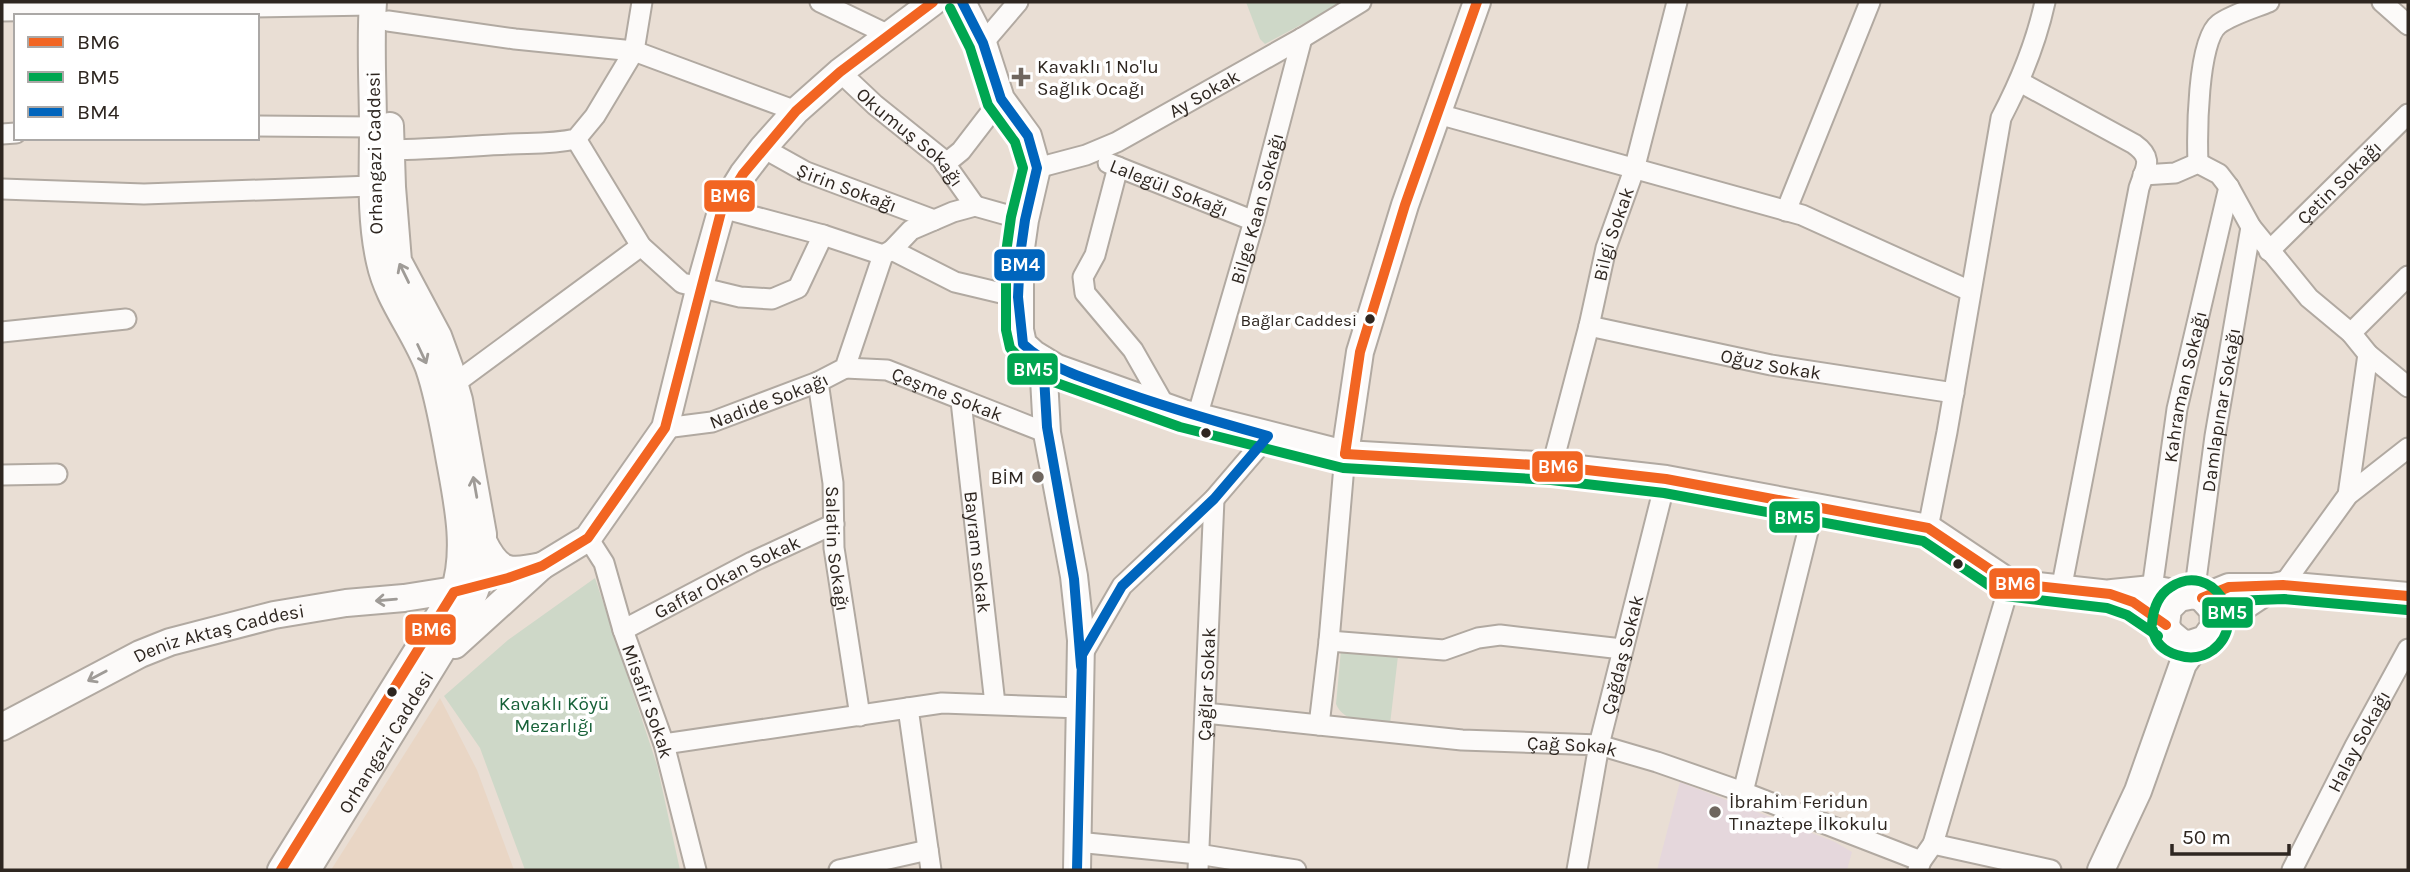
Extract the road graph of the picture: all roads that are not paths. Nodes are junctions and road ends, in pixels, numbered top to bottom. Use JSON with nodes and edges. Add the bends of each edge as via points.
{"nodes":[{"id":1,"x":642,"y":2,"type":"edge"},
{"id":2,"x":820,"y":2,"type":"edge"},
{"id":3,"x":933,"y":2,"type":"edge"},
{"id":4,"x":962,"y":2,"type":"edge"},
{"id":5,"x":1018,"y":2,"type":"edge"},
{"id":6,"x":1478,"y":2,"type":"edge"},
{"id":7,"x":1677,"y":2,"type":"edge"},
{"id":8,"x":1870,"y":2,"type":"edge"},
{"id":9,"x":2045,"y":2,"type":"edge"},
{"id":10,"x":2269,"y":2,"type":"edge"},
{"id":11,"x":2382,"y":2,"type":"edge"},
{"id":12,"x":1357,"y":3,"type":"edge"},
{"id":13,"x":381,"y":7,"type":"edge"},
{"id":14,"x":2,"y":10,"type":"edge"},
{"id":15,"x":2408,"y":25,"type":"edge"},
{"id":16,"x":890,"y":35,"type":"junction"},
{"id":17,"x":1302,"y":38,"type":"junction"},
{"id":18,"x":982,"y":43,"type":"junction"},
{"id":19,"x":634,"y":51,"type":"junction"},
{"id":20,"x":840,"y":72,"type":"junction"},
{"id":21,"x":2020,"y":82,"type":"junction"},
{"id":22,"x":1001,"y":99,"type":"junction"},
{"id":23,"x":796,"y":111,"type":"junction"},
{"id":24,"x":1438,"y":114,"type":"junction"},
{"id":25,"x":2408,"y":114,"type":"edge"},
{"id":26,"x":259,"y":126,"type":"edge"},
{"id":27,"x":373,"y":127,"type":"junction"},
{"id":28,"x":576,"y":139,"type":"junction"},
{"id":29,"x":762,"y":148,"type":"junction"},
{"id":30,"x":391,"y":150,"type":"junction"},
{"id":31,"x":1086,"y":155,"type":"junction"},
{"id":32,"x":2198,"y":163,"type":"junction"},
{"id":33,"x":945,"y":164,"type":"junction"},
{"id":34,"x":1118,"y":167,"type":"junction"},
{"id":35,"x":1037,"y":168,"type":"junction"},
{"id":36,"x":1634,"y":170,"type":"junction"},
{"id":37,"x":2143,"y":175,"type":"junction"},
{"id":38,"x":372,"y":186,"type":"junction"},
{"id":39,"x":2229,"y":187,"type":"junction"},
{"id":40,"x":2,"y":189,"type":"edge"},
{"id":41,"x":975,"y":206,"type":"junction"},
{"id":42,"x":722,"y":208,"type":"junction"},
{"id":43,"x":1786,"y":211,"type":"junction"},
{"id":44,"x":934,"y":219,"type":"junction"},
{"id":45,"x":1025,"y":220,"type":"junction"},
{"id":46,"x":1254,"y":221,"type":"junction"},
{"id":47,"x":2251,"y":227,"type":"junction"},
{"id":48,"x":823,"y":235,"type":"junction"},
{"id":49,"x":641,"y":246,"type":"junction"},
{"id":50,"x":2269,"y":251,"type":"junction"},
{"id":51,"x":887,"y":253,"type":"junction"},
{"id":52,"x":2408,"y":276,"type":"edge"},
{"id":53,"x":700,"y":286,"type":"junction"},
{"id":54,"x":1970,"y":291,"type":"junction"},
{"id":55,"x":1018,"y":297,"type":"junction"},
{"id":56,"x":126,"y":319,"type":"dead end"},
{"id":57,"x":1589,"y":326,"type":"junction"},
{"id":58,"x":2,"y":332,"type":"edge"},
{"id":59,"x":2351,"y":333,"type":"junction"},
{"id":60,"x":2368,"y":354,"type":"junction"},
{"id":61,"x":1043,"y":360,"type":"junction"},
{"id":62,"x":845,"y":368,"type":"junction"},
{"id":63,"x":818,"y":382,"type":"junction"},
{"id":64,"x":454,"y":384,"type":"junction"},
{"id":65,"x":2408,"y":387,"type":"edge"},
{"id":66,"x":1954,"y":393,"type":"junction"},
{"id":67,"x":961,"y":401,"type":"junction"},
{"id":68,"x":1166,"y":408,"type":"junction"},
{"id":69,"x":1197,"y":417,"type":"junction"},
{"id":70,"x":665,"y":428,"type":"junction"},
{"id":71,"x":1047,"y":433,"type":"junction"},
{"id":72,"x":1268,"y":436,"type":"junction"},
{"id":73,"x":2408,"y":448,"type":"edge"},
{"id":74,"x":1345,"y":454,"type":"junction"},
{"id":75,"x":1552,"y":466,"type":"junction"},
{"id":76,"x":57,"y":474,"type":"dead end"},
{"id":77,"x":2,"y":475,"type":"edge"},
{"id":78,"x":1666,"y":479,"type":"junction"},
{"id":79,"x":2348,"y":495,"type":"junction"},
{"id":80,"x":1214,"y":499,"type":"junction"},
{"id":81,"x":1814,"y":507,"type":"junction"},
{"id":82,"x":834,"y":524,"type":"junction"},
{"id":83,"x":1928,"y":528,"type":"junction"},
{"id":84,"x":588,"y":538,"type":"junction"},
{"id":85,"x":483,"y":541,"type":"junction"},
{"id":86,"x":542,"y":566,"type":"junction"},
{"id":87,"x":2010,"y":583,"type":"junction"},
{"id":88,"x":1122,"y":586,"type":"junction"},
{"id":89,"x":2278,"y":586,"type":"junction"},
{"id":90,"x":466,"y":588,"type":"junction"},
{"id":91,"x":2152,"y":589,"type":"junction"},
{"id":92,"x":2062,"y":590,"type":"junction"},
{"id":93,"x":2110,"y":594,"type":"junction"},
{"id":94,"x":2194,"y":596,"type":"junction"},
{"id":95,"x":2408,"y":596,"type":"edge"},
{"id":96,"x":1078,"y":606,"type":"junction"},
{"id":97,"x":623,"y":630,"type":"junction"},
{"id":98,"x":2187,"y":639,"type":"junction"},
{"id":99,"x":1329,"y":641,"type":"junction"},
{"id":100,"x":1622,"y":649,"type":"junction"},
{"id":101,"x":2408,"y":649,"type":"edge"},
{"id":102,"x":1082,"y":655,"type":"junction"},
{"id":103,"x":433,"y":665,"type":"junction"},
{"id":104,"x":995,"y":704,"type":"junction"},
{"id":105,"x":908,"y":708,"type":"junction"},
{"id":106,"x":1081,"y":708,"type":"junction"},
{"id":107,"x":1205,"y":713,"type":"junction"},
{"id":108,"x":860,"y":716,"type":"junction"},
{"id":109,"x":1319,"y":726,"type":"junction"},
{"id":110,"x":2,"y":727,"type":"edge"},
{"id":111,"x":664,"y":744,"type":"junction"},
{"id":112,"x":1599,"y":745,"type":"junction"},
{"id":113,"x":1744,"y":792,"type":"junction"},
{"id":114,"x":1077,"y":842,"type":"junction"},
{"id":115,"x":1933,"y":844,"type":"junction"},
{"id":116,"x":928,"y":850,"type":"junction"},
{"id":117,"x":307,"y":855,"type":"edge"},
{"id":118,"x":1198,"y":862,"type":"edge"},
{"id":119,"x":1919,"y":865,"type":"edge"},
{"id":120,"x":281,"y":870,"type":"edge"},
{"id":121,"x":696,"y":870,"type":"edge"},
{"id":122,"x":839,"y":870,"type":"edge"},
{"id":123,"x":931,"y":870,"type":"edge"},
{"id":124,"x":1077,"y":870,"type":"edge"},
{"id":125,"x":1296,"y":870,"type":"edge"},
{"id":126,"x":1577,"y":870,"type":"edge"},
{"id":127,"x":2051,"y":870,"type":"edge"},
{"id":128,"x":2101,"y":870,"type":"edge"},
{"id":129,"x":2292,"y":870,"type":"edge"}],
"edges":[{"from":1,"to":19,"type":"street"},
{"from":2,"to":16,"type":"street"},
{"from":3,"to":16,"type":"street"},
{"from":4,"to":18,"type":"street"},
{"from":5,"to":18,"type":"street"},
{"from":6,"to":24,"type":"street"},
{"from":7,"to":36,"type":"street","name":"Bilgi Sokak"},
{"from":8,"to":43,"type":"street"},
{"from":9,"to":21,"type":"street"},
{"from":10,"to":32,"type":"street","via":[[2218,24],[2210,36],[2197,120]]},
{"from":11,"to":15,"type":"street"},
{"from":12,"to":17,"type":"street","name":"Ay Sokak"},
{"from":13,"to":14,"type":"street"},
{"from":13,"to":19,"type":"street","via":[[515,39]]},
{"from":13,"to":27,"type":"street","name":"Orhangazi Caddesi","via":[[371,33]]},
{"from":13,"to":30,"type":"street","name":"Orhangazi Caddesi"},
{"from":16,"to":20,"type":"street"},
{"from":17,"to":31,"type":"street","name":"Ay Sokak"},
{"from":17,"to":46,"type":"street","name":"Bilge Kaan Sokağı"},
{"from":18,"to":22,"type":"street"},
{"from":19,"to":23,"type":"street"},
{"from":19,"to":28,"type":"street"},
{"from":20,"to":23,"type":"street"},
{"from":20,"to":33,"type":"street","name":"Okumuş Sokağı"},
{"from":21,"to":37,"type":"street","via":[[2146,152]]},
{"from":21,"to":54,"type":"street","via":[[2001,118]]},
{"from":22,"to":33,"type":"street","via":[[961,151]]},
{"from":22,"to":35,"type":"street","via":[[1028,136]]},
{"from":23,"to":29,"type":"street"},
{"from":24,"to":36,"type":"street"},
{"from":24,"to":74,"type":"street","via":[[1360,352]]},
{"from":25,"to":50,"type":"street","name":"Çetin Sokağı"},
{"from":26,"to":27,"type":"street"},
{"from":27,"to":38,"type":"street","name":"Orhangazi Caddesi"},
{"from":28,"to":30,"type":"street","via":[[548,145]]},
{"from":28,"to":49,"type":"street"},
{"from":29,"to":42,"type":"street"},
{"from":29,"to":44,"type":"street","name":"Şirin Sokağı","via":[[806,172]]},
{"from":64,"to":30,"type":"street","name":"Orhangazi Caddesi","one_way":true,"via":[[438,336],[398,261]]},
{"from":31,"to":34,"type":"street","name":"Lalegül Sokağı"},
{"from":31,"to":35,"type":"street","name":"Ay Sokak"},
{"from":32,"to":37,"type":"street","via":[[2175,173]]},
{"from":32,"to":39,"type":"street","via":[[2218,174]]},
{"from":33,"to":41,"type":"street","name":"Okumuş Sokağı"},
{"from":34,"to":46,"type":"street","name":"Lalegül Sokağı"},
{"from":34,"to":68,"type":"street","via":[[1094,255],[1083,277],[1086,293],[1133,351]]},
{"from":35,"to":45,"type":"street"},
{"from":36,"to":43,"type":"street"},
{"from":36,"to":57,"type":"street","name":"Bilgi Sokak","via":[[1606,248]]},
{"from":37,"to":92,"type":"street"},
{"from":38,"to":40,"type":"street","via":[[144,194]]},
{"from":38,"to":90,"type":"street","name":"Orhangazi Caddesi","one_way":true,"via":[[380,265],[428,367],[443,425],[459,518],[458,580]]},
{"from":39,"to":47,"type":"street"},
{"from":39,"to":91,"type":"street","name":"Kahraman Sokağı","via":[[2178,409]]},
{"from":41,"to":44,"type":"street","name":"Nadide Sokağı"},
{"from":41,"to":45,"type":"street"},
{"from":42,"to":48,"type":"street"},
{"from":42,"to":53,"type":"street"},
{"from":43,"to":54,"type":"street"},
{"from":44,"to":51,"type":"street","name":"Nadide Sokağı","via":[[911,230]]},
{"from":45,"to":55,"type":"street"},
{"from":46,"to":69,"type":"street","name":"Bilge Kaan Sokağı"},
{"from":47,"to":50,"type":"street"},
{"from":47,"to":94,"type":"street","name":"Damlapınar Sokağı","via":[[2215,436]]},
{"from":48,"to":51,"type":"street"},
{"from":48,"to":53,"type":"street","via":[[798,288],[772,299],[740,297]]},
{"from":49,"to":53,"type":"street","via":[[682,283]]},
{"from":49,"to":64,"type":"street"},
{"from":50,"to":59,"type":"street","via":[[2309,298]]},
{"from":51,"to":55,"type":"street","via":[[955,282]]},
{"from":51,"to":62,"type":"street","name":"Nadide Sokağı"},
{"from":52,"to":59,"type":"street"},
{"from":53,"to":70,"type":"street"},
{"from":54,"to":66,"type":"street"},
{"from":55,"to":61,"type":"street","via":[[1023,344]]},
{"from":56,"to":58,"type":"street"},
{"from":57,"to":66,"type":"street","name":"Oğuz Sokak","via":[[1771,365]]},
{"from":57,"to":75,"type":"street","name":"Bilgi Sokak"},
{"from":59,"to":60,"type":"street"},
{"from":60,"to":65,"type":"street"},
{"from":60,"to":79,"type":"street"},
{"from":61,"to":68,"type":"street"},
{"from":61,"to":71,"type":"street"},
{"from":62,"to":63,"type":"street","name":"Nadide Sokağı"},
{"from":62,"to":67,"type":"street","name":"Çeşme Sokak","via":[[887,370]]},
{"from":63,"to":70,"type":"street","name":"Nadide Sokağı","via":[[712,422]]},
{"from":63,"to":82,"type":"street","name":"Salatin Sokağı","via":[[833,483]]},
{"from":85,"to":64,"type":"street","name":"Orhangazi Caddesi","one_way":true},
{"from":66,"to":83,"type":"street"},
{"from":67,"to":71,"type":"street","name":"Çeşme Sokak"},
{"from":67,"to":104,"type":"street","name":"Bayram sokak"},
{"from":68,"to":69,"type":"street"},
{"from":69,"to":72,"type":"street"},
{"from":70,"to":84,"type":"street"},
{"from":71,"to":96,"type":"street"},
{"from":72,"to":74,"type":"street"},
{"from":72,"to":80,"type":"street"},
{"from":73,"to":79,"type":"street"},
{"from":74,"to":75,"type":"street"},
{"from":74,"to":99,"type":"street"},
{"from":75,"to":78,"type":"street"},
{"from":76,"to":77,"type":"street"},
{"from":78,"to":81,"type":"street"},
{"from":78,"to":100,"type":"street","name":"Çağdaş Sokak"},
{"from":79,"to":89,"type":"street"},
{"from":80,"to":88,"type":"street"},
{"from":80,"to":107,"type":"street","name":"Çağlar Sokak"},
{"from":81,"to":83,"type":"street"},
{"from":81,"to":113,"type":"street"},
{"from":82,"to":97,"type":"street","name":"Gaffar Okan Sokak"},
{"from":82,"to":108,"type":"street","name":"Salatin Sokağı"},
{"from":83,"to":87,"type":"street"},
{"from":84,"to":86,"type":"street"},
{"from":84,"to":97,"type":"street","name":"Misafir Sokak","via":[[604,563]]},
{"from":85,"to":86,"type":"street","via":[[491,557],[515,572]]},
{"from":85,"to":90,"type":"street","name":"Orhangazi Caddesi","via":[[484,557]]},
{"from":86,"to":90,"type":"street","name":"Deniz Aktaş Caddesi"},
{"from":86,"to":103,"type":"street"},
{"from":87,"to":92,"type":"street"},
{"from":87,"to":115,"type":"street"},
{"from":88,"to":96,"type":"street","via":[[1095,607]]},
{"from":88,"to":102,"type":"street"},
{"from":89,"to":94,"type":"street","via":[[2229,587]]},
{"from":89,"to":95,"type":"street"},
{"from":89,"to":98,"type":"street"},
{"from":90,"to":103,"type":"street","name":"Orhangazi Caddesi","via":[[465,613]]},
{"from":90,"to":110,"type":"street","name":"Deniz Aktaş Caddesi","one_way":true,"via":[[274,615],[170,642]]},
{"from":90,"to":117,"type":"street","name":"Orhangazi Caddesi"},
{"from":91,"to":93,"type":"street"},
{"from":91,"to":94,"type":"street"},
{"from":92,"to":93,"type":"street"},
{"from":93,"to":98,"type":"street","via":[[2133,602]]},
{"from":94,"to":98,"type":"street","via":[[2213,610]]},
{"from":94,"to":98,"type":"street","via":[[2179,597],[2168,609]]},
{"from":96,"to":102,"type":"street"},
{"from":97,"to":111,"type":"street","name":"Misafir Sokak"},
{"from":98,"to":128,"type":"street","via":[[2138,792]]},
{"from":99,"to":100,"type":"street","via":[[1444,650],[1500,635]]},
{"from":99,"to":109,"type":"street"},
{"from":100,"to":112,"type":"street","name":"Çağdaş Sokak"},
{"from":101,"to":129,"type":"street","name":"Halay Sokağı"},
{"from":102,"to":106,"type":"street"},
{"from":103,"to":117,"type":"street","name":"Orhangazi Caddesi"},
{"from":104,"to":105,"type":"street"},
{"from":104,"to":106,"type":"street"},
{"from":105,"to":108,"type":"street"},
{"from":105,"to":116,"type":"street"},
{"from":106,"to":114,"type":"street"},
{"from":107,"to":109,"type":"street","name":"Çağ Sokak"},
{"from":107,"to":118,"type":"street","name":"Çağlar Sokak"},
{"from":108,"to":111,"type":"street"},
{"from":109,"to":112,"type":"street","name":"Çağ Sokak","via":[[1462,740]]},
{"from":111,"to":121,"type":"street","name":"Misafir Sokak"},
{"from":112,"to":113,"type":"street","name":"Çağ Sokak"},
{"from":112,"to":126,"type":"street","name":"Çağdaş Sokak"},
{"from":113,"to":119,"type":"street","name":"Çağ Sokak"},
{"from":114,"to":118,"type":"street"},
{"from":114,"to":124,"type":"street"},
{"from":115,"to":119,"type":"street"},
{"from":115,"to":127,"type":"street"},
{"from":116,"to":122,"type":"street"},
{"from":116,"to":123,"type":"street"},
{"from":117,"to":120,"type":"street","name":"Orhangazi Caddesi"},
{"from":118,"to":125,"type":"street"}]}
